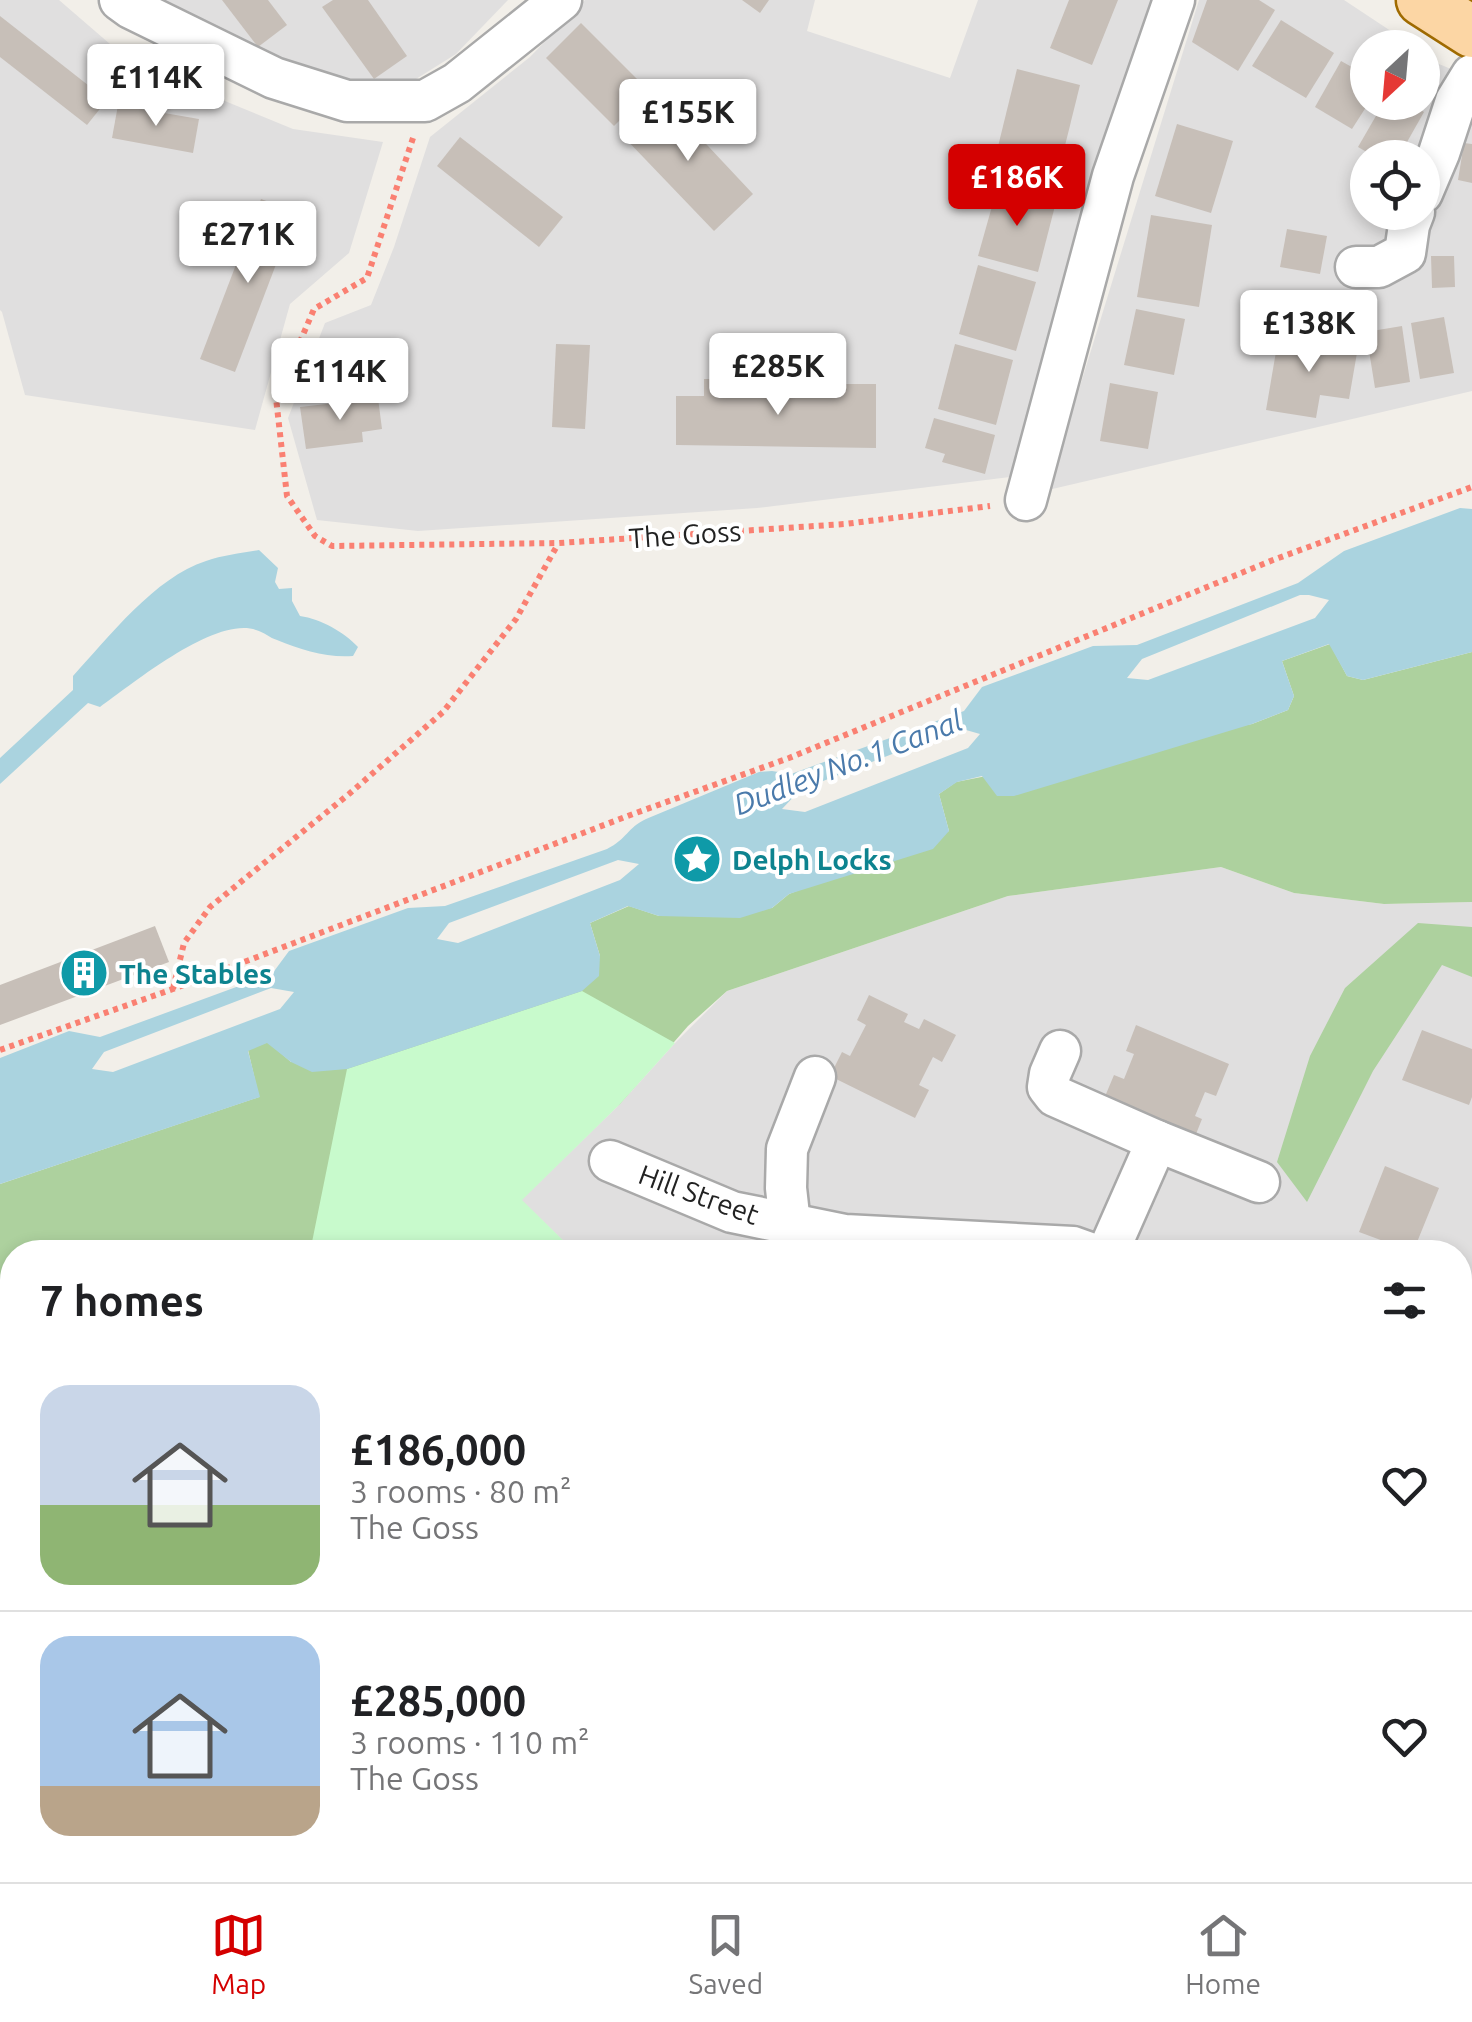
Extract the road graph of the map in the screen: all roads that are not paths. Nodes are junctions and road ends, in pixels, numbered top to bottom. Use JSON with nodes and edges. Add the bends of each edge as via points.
{"nodes":[{"id":1,"x":120,"y":0,"type":"edge"},
{"id":2,"x":560,"y":0,"type":"edge"},
{"id":3,"x":1174,"y":0,"type":"edge"},
{"id":4,"x":1422,"y":0,"type":"edge"},
{"id":5,"x":1472,"y":32,"type":"edge"},
{"id":6,"x":1472,"y":76,"type":"edge"},
{"id":7,"x":1440,"y":148,"type":"edge"},
{"id":8,"x":1408,"y":230,"type":"edge"},
{"id":9,"x":1356,"y":267,"type":"dead end"},
{"id":10,"x":1026,"y":500,"type":"road end"},
{"id":11,"x":1060,"y":1051,"type":"dead end"},
{"id":12,"x":815,"y":1077,"type":"dead end"},
{"id":13,"x":1157,"y":1141,"type":"junction"},
{"id":14,"x":610,"y":1161,"type":"dead end"},
{"id":15,"x":1260,"y":1182,"type":"dead end"},
{"id":16,"x":790,"y":1224,"type":"junction"},
{"id":17,"x":940,"y":1240,"type":"edge"},
{"id":18,"x":1113,"y":1240,"type":"edge"}],
"edges":[{"from":1,"to":2,"type":"street","via":[[274,78],[347,101],[425,101],[457,84]]},
{"from":3,"to":10,"type":"street","via":[[1113,176]]},
{"from":4,"to":5,"type":"main road"},
{"from":6,"to":7,"type":"street"},
{"from":8,"to":9,"type":"street","via":[[1404,253],[1379,267]]},
{"from":11,"to":13,"type":"street","via":[[1048,1088],[1055,1096]]},
{"from":12,"to":16,"type":"street","via":[[787,1149]]},
{"from":13,"to":15,"type":"street"},
{"from":13,"to":18,"type":"street"},
{"from":14,"to":16,"type":"street","name":"Hill Street","via":[[732,1212]]},
{"from":16,"to":17,"type":"street","name":"Hill Street","via":[[845,1235]]}]}
